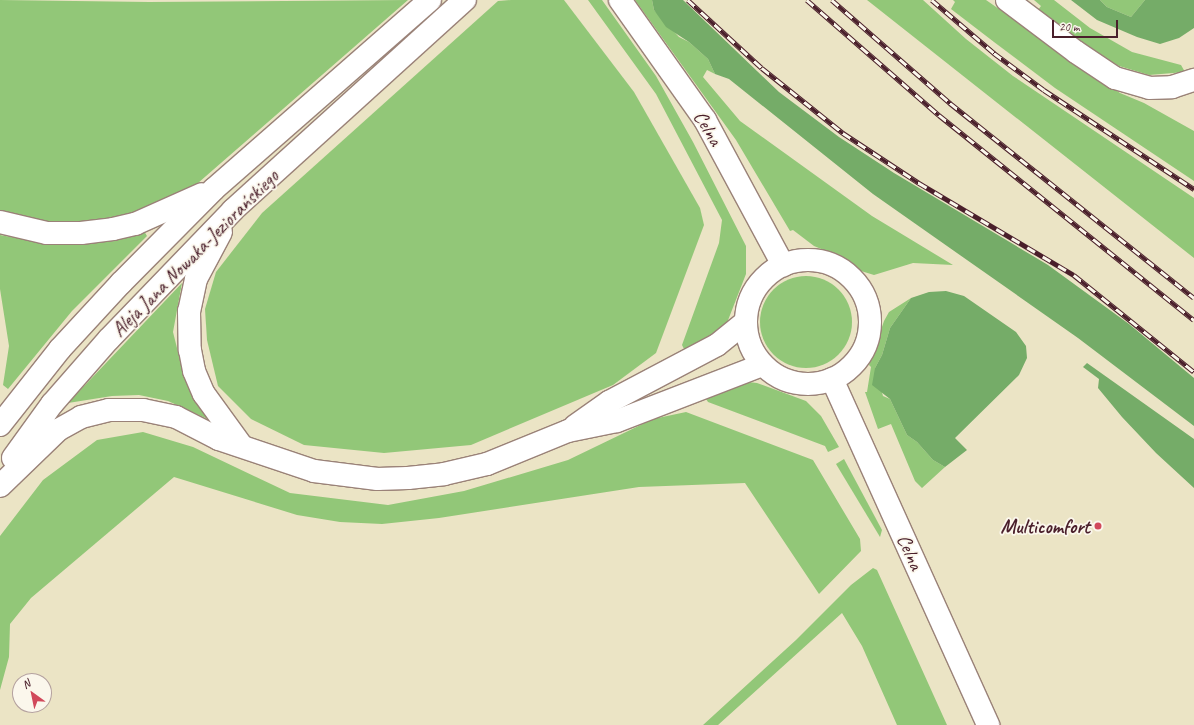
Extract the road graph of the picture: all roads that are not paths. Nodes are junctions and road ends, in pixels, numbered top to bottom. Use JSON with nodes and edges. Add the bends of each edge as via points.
{"nodes":[{"id":1,"x":430,"y":0,"type":"edge"},
{"id":2,"x":464,"y":0,"type":"edge"},
{"id":3,"x":620,"y":0,"type":"edge"},
{"id":4,"x":1006,"y":0,"type":"edge"},
{"id":5,"x":1194,"y":80,"type":"edge"},
{"id":6,"x":214,"y":189,"type":"junction"},
{"id":7,"x":233,"y":210,"type":"junction"},
{"id":8,"x":0,"y":222,"type":"edge"},
{"id":9,"x":783,"y":264,"type":"junction"},
{"id":10,"x":745,"y":322,"type":"junction"},
{"id":11,"x":762,"y":365,"type":"junction"},
{"id":12,"x":832,"y":379,"type":"junction"},
{"id":13,"x":0,"y":425,"type":"edge"},
{"id":14,"x":568,"y":431,"type":"junction"},
{"id":15,"x":241,"y":445,"type":"junction"},
{"id":16,"x":0,"y":477,"type":"edge"},
{"id":17,"x":0,"y":486,"type":"edge"},
{"id":18,"x":988,"y":725,"type":"edge"}],
"edges":[{"from":1,"to":6,"type":"main road","name":"Aleja Jana Nowaka-Jeziorańskiego"},
{"from":2,"to":7,"type":"main road","name":"Aleja Jana Nowaka-Jeziorańskiego"},
{"from":3,"to":9,"type":"main road","name":"Celna","via":[[705,120]]},
{"from":4,"to":5,"type":"main road","via":[[1115,78],[1149,88]]},
{"from":6,"to":8,"type":"main road","via":[[135,224],[113,229],[81,233],[48,233]]},
{"from":6,"to":13,"type":"main road","name":"Aleja Jana Nowaka-Jeziorańskiego","via":[[120,283],[60,349]]},
{"from":7,"to":15,"type":"main road","via":[[196,279],[188,311],[194,371],[217,414]]},
{"from":7,"to":16,"type":"main road","name":"Aleja Jana Nowaka-Jeziorańskiego","via":[[109,339],[52,404]]},
{"from":9,"to":10,"type":"main road","via":[[759,282],[751,294]]},
{"from":9,"to":12,"type":"main road","via":[[814,260],[829,263],[847,273],[864,294],[870,312],[867,340],[860,355],[850,367]]},
{"from":10,"to":11,"type":"main road","via":[[749,345]]},
{"from":10,"to":14,"type":"main road","via":[[717,345],[609,402]]},
{"from":11,"to":12,"type":"main road","via":[[790,382],[806,384]]},
{"from":11,"to":14,"type":"main road","via":[[618,421]]},
{"from":12,"to":18,"type":"main road","name":"Celna"},
{"from":14,"to":15,"type":"main road","via":[[487,464],[444,474],[408,478],[377,479],[314,471],[278,461]]},
{"from":15,"to":17,"type":"main road","via":[[219,439],[176,417],[143,410],[109,410],[81,417],[58,430]]}]}
